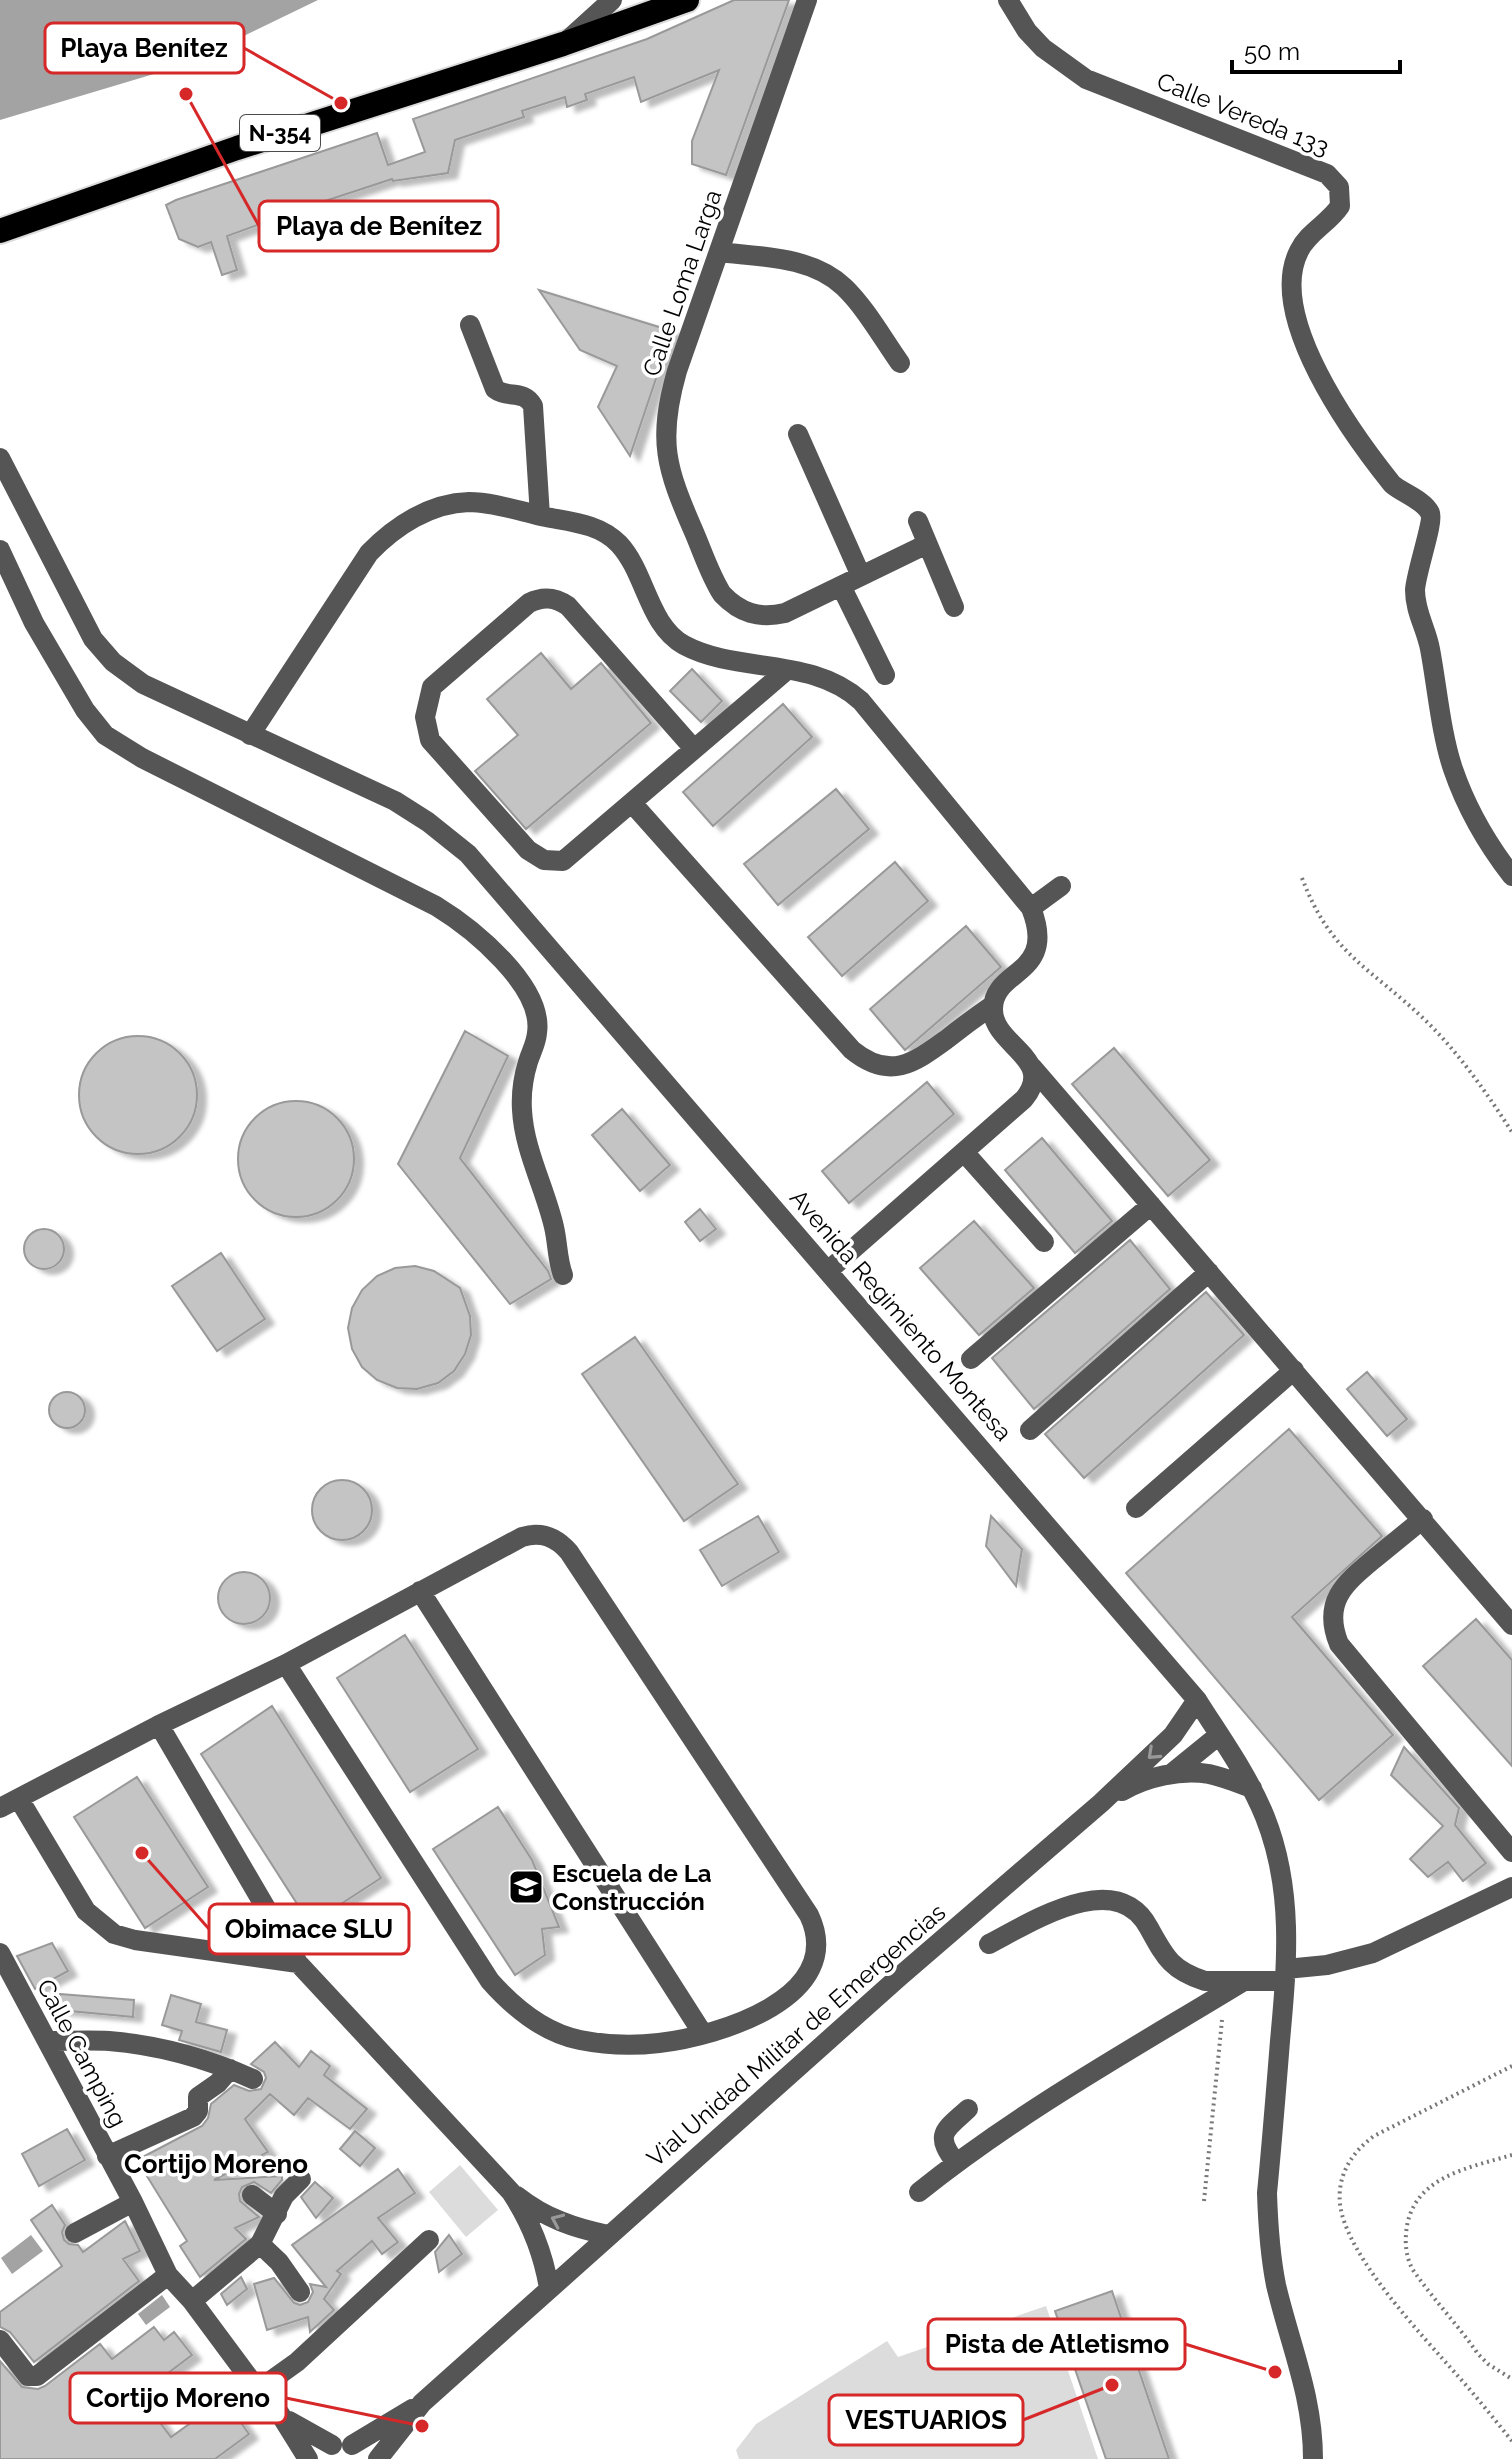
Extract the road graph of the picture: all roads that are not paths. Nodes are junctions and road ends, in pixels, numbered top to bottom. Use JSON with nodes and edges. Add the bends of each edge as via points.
{"nodes":[{"id":1,"x":612,"y":0,"type":"edge"},
{"id":2,"x":687,"y":0,"type":"edge"},
{"id":3,"x":807,"y":0,"type":"edge"},
{"id":4,"x":1008,"y":0,"type":"edge"},
{"id":5,"x":563,"y":44,"type":"junction"},
{"id":6,"x":0,"y":231,"type":"edge"},
{"id":7,"x":719,"y":252,"type":"junction"},
{"id":8,"x":470,"y":325,"type":"dead end"},
{"id":9,"x":900,"y":363,"type":"dead end"},
{"id":10,"x":798,"y":434,"type":"dead end"},
{"id":11,"x":0,"y":458,"type":"edge"},
{"id":12,"x":540,"y":516,"type":"junction"},
{"id":13,"x":918,"y":521,"type":"dead end"},
{"id":14,"x":927,"y":544,"type":"junction"},
{"id":15,"x":0,"y":550,"type":"edge"},
{"id":16,"x":861,"y":576,"type":"junction"},
{"id":17,"x":841,"y":586,"type":"junction"},
{"id":18,"x":954,"y":607,"type":"dead end"},
{"id":19,"x":787,"y":670,"type":"junction"},
{"id":20,"x":885,"y":675,"type":"dead end"},
{"id":21,"x":250,"y":735,"type":"junction"},
{"id":22,"x":694,"y":749,"type":"junction"},
{"id":23,"x":632,"y":803,"type":"junction"},
{"id":24,"x":1512,"y":876,"type":"edge"},
{"id":25,"x":1061,"y":886,"type":"dead end"},
{"id":26,"x":1031,"y":908,"type":"junction"},
{"id":27,"x":993,"y":1005,"type":"junction"},
{"id":28,"x":1032,"y":1067,"type":"junction"},
{"id":29,"x":964,"y":1152,"type":"junction"},
{"id":30,"x":1151,"y":1205,"type":"junction"},
{"id":31,"x":1044,"y":1242,"type":"dead end"},
{"id":32,"x":829,"y":1270,"type":"junction"},
{"id":33,"x":1209,"y":1272,"type":"junction"},
{"id":34,"x":563,"y":1275,"type":"dead end"},
{"id":35,"x":971,"y":1359,"type":"dead end"},
{"id":36,"x":1294,"y":1370,"type":"junction"},
{"id":37,"x":1030,"y":1430,"type":"dead end"},
{"id":38,"x":1136,"y":1508,"type":"dead end"},
{"id":39,"x":1423,"y":1519,"type":"junction"},
{"id":40,"x":420,"y":1591,"type":"junction"},
{"id":41,"x":1512,"y":1625,"type":"edge"},
{"id":42,"x":286,"y":1664,"type":"junction"},
{"id":43,"x":1197,"y":1700,"type":"junction"},
{"id":44,"x":159,"y":1725,"type":"junction"},
{"id":45,"x":1219,"y":1735,"type":"junction"},
{"id":46,"x":1171,"y":1774,"type":"junction"},
{"id":47,"x":1252,"y":1788,"type":"junction"},
{"id":48,"x":19,"y":1799,"type":"junction"},
{"id":49,"x":1101,"y":1803,"type":"junction"},
{"id":50,"x":0,"y":1808,"type":"edge"},
{"id":51,"x":1512,"y":1852,"type":"edge"},
{"id":52,"x":1512,"y":1887,"type":"edge"},
{"id":53,"x":989,"y":1944,"type":"dead end"},
{"id":54,"x":0,"y":1953,"type":"edge"},
{"id":55,"x":298,"y":1963,"type":"junction"},
{"id":56,"x":1286,"y":1975,"type":"junction"},
{"id":57,"x":1244,"y":1981,"type":"junction"},
{"id":58,"x":703,"y":2034,"type":"junction"},
{"id":59,"x":47,"y":2041,"type":"junction"},
{"id":60,"x":230,"y":2069,"type":"junction"},
{"id":61,"x":253,"y":2079,"type":"dead end"},
{"id":62,"x":968,"y":2109,"type":"dead end"},
{"id":63,"x":107,"y":2156,"type":"junction"},
{"id":64,"x":956,"y":2163,"type":"junction"},
{"id":65,"x":301,"y":2179,"type":"dead end"},
{"id":66,"x":511,"y":2192,"type":"junction"},
{"id":67,"x":919,"y":2192,"type":"dead end"},
{"id":68,"x":252,"y":2195,"type":"dead end"},
{"id":69,"x":133,"y":2202,"type":"junction"},
{"id":70,"x":277,"y":2214,"type":"junction"},
{"id":71,"x":75,"y":2233,"type":"dead end"},
{"id":72,"x":608,"y":2235,"type":"junction"},
{"id":73,"x":429,"y":2240,"type":"dead end"},
{"id":74,"x":260,"y":2244,"type":"junction"},
{"id":75,"x":168,"y":2275,"type":"junction"},
{"id":76,"x":549,"y":2288,"type":"junction"},
{"id":77,"x":300,"y":2292,"type":"dead end"},
{"id":78,"x":192,"y":2301,"type":"junction"},
{"id":79,"x":0,"y":2340,"type":"edge"},
{"id":80,"x":258,"y":2390,"type":"junction"},
{"id":81,"x":422,"y":2403,"type":"junction"},
{"id":82,"x":280,"y":2414,"type":"junction"},
{"id":83,"x":342,"y":2452,"type":"edge"},
{"id":84,"x":308,"y":2459,"type":"edge"},
{"id":85,"x":378,"y":2459,"type":"edge"},
{"id":86,"x":1313,"y":2459,"type":"edge"}],
"edges":[{"from":1,"to":5,"type":"street"},
{"from":2,"to":5,"type":"highway","number":"N-354"},
{"from":3,"to":7,"type":"street","name":"Calle Loma Larga"},
{"from":4,"to":24,"type":"street","name":"Calle Vereda 133","via":[[1043,48],[1086,79],[1327,174],[1339,187],[1340,206],[1298,252],[1291,300],[1317,375],[1392,484],[1430,512],[1431,527],[1417,569],[1416,605],[1453,767],[1484,835]]},
{"from":5,"to":6,"type":"highway","number":"N-354","via":[[237,148]]},
{"from":7,"to":9,"type":"street","via":[[793,261],[831,278],[845,288]]},
{"from":7,"to":17,"type":"street","name":"Calle Loma Larga","via":[[671,393],[666,437],[672,480],[716,584],[740,610],[774,616]]},
{"from":8,"to":12,"type":"street","via":[[495,389],[521,394],[533,406]]},
{"from":10,"to":16,"type":"street"},
{"from":11,"to":21,"type":"street","name":"Avenida Regimiento Montesa","via":[[102,651],[143,684]]},
{"from":12,"to":19,"type":"street","via":[[595,528],[617,542],[672,637],[701,652]]},
{"from":12,"to":21,"type":"street","via":[[470,502],[430,510],[396,529],[369,553]]},
{"from":13,"to":14,"type":"street"},
{"from":14,"to":16,"type":"street","name":"Calle Loma Larga"},
{"from":14,"to":18,"type":"street"},
{"from":15,"to":34,"type":"street","via":[[34,623],[105,735],[436,906],[481,937],[524,986],[538,1019],[524,1076],[525,1132]]},
{"from":16,"to":17,"type":"street","name":"Calle Loma Larga"},
{"from":17,"to":20,"type":"street"},
{"from":19,"to":22,"type":"street"},
{"from":19,"to":26,"type":"street","via":[[830,680],[861,701]]},
{"from":21,"to":32,"type":"street","name":"Avenida Regimiento Montesa","via":[[395,801],[468,854]]},
{"from":22,"to":23,"type":"street"},
{"from":22,"to":23,"type":"street","via":[[568,606],[554,598],[529,603],[432,687],[425,717],[430,740],[536,856],[563,861]]},
{"from":23,"to":27,"type":"street","via":[[863,1059],[887,1067],[909,1064]]},
{"from":25,"to":26,"type":"street"},
{"from":26,"to":27,"type":"street","via":[[1039,933],[1034,955]]},
{"from":27,"to":28,"type":"street","via":[[999,1029]]},
{"from":28,"to":29,"type":"street","via":[[1030,1092]]},
{"from":28,"to":30,"type":"street"},
{"from":29,"to":31,"type":"street"},
{"from":29,"to":32,"type":"street"},
{"from":30,"to":33,"type":"street"},
{"from":30,"to":35,"type":"street"},
{"from":32,"to":43,"type":"street","name":"Avenida Regimiento Montesa"},
{"from":33,"to":36,"type":"street"},
{"from":33,"to":37,"type":"street"},
{"from":36,"to":38,"type":"street"},
{"from":36,"to":39,"type":"street"},
{"from":39,"to":41,"type":"street"},
{"from":39,"to":51,"type":"street","via":[[1347,1582],[1334,1604],[1335,1635]]},
{"from":40,"to":42,"type":"street"},
{"from":40,"to":58,"type":"street"},
{"from":40,"to":58,"type":"street","via":[[522,1537],[546,1536],[563,1545],[809,1915],[818,1949],[805,1981],[771,2006]]},
{"from":42,"to":44,"type":"street"},
{"from":42,"to":58,"type":"street","via":[[490,1981],[519,2010],[557,2033],[605,2044],[659,2043]]},
{"from":43,"to":45,"type":"street","name":"Avenida Regimiento Montesa"},
{"from":43,"to":49,"type":"street","name":"Vial Unidad Militar de Emergencias","one_way":true,"via":[[1173,1735]]},
{"from":44,"to":48,"type":"street"},
{"from":44,"to":55,"type":"street"},
{"from":45,"to":46,"type":"street"},
{"from":45,"to":47,"type":"street","name":"Avenida Regimiento Montesa"},
{"from":46,"to":47,"type":"street","via":[[1207,1774]]},
{"from":46,"to":49,"type":"street","via":[[1137,1782]]},
{"from":47,"to":56,"type":"street","name":"Avenida Regimiento Montesa","via":[[1283,1877]]},
{"from":48,"to":50,"type":"street"},
{"from":48,"to":55,"type":"street","via":[[86,1911],[114,1934]]},
{"from":49,"to":72,"type":"street","name":"Vial Unidad Militar de Emergencias"},
{"from":52,"to":56,"type":"street","via":[[1373,1953]]},
{"from":53,"to":57,"type":"street","via":[[1053,1911],[1108,1900],[1138,1914],[1160,1950],[1185,1974],[1205,1981]]},
{"from":54,"to":59,"type":"street","name":"Calle Camping"},
{"from":55,"to":66,"type":"street"},
{"from":56,"to":57,"type":"street"},
{"from":56,"to":86,"type":"street","name":"Avenida Regimiento Montesa","via":[[1268,2222],[1276,2283],[1310,2406]]},
{"from":57,"to":64,"type":"street"},
{"from":59,"to":60,"type":"street","via":[[124,2043]]},
{"from":59,"to":63,"type":"street","name":"Calle Camping"},
{"from":60,"to":61,"type":"street"},
{"from":60,"to":63,"type":"street","via":[[198,2097],[193,2117]]},
{"from":62,"to":64,"type":"street","via":[[942,2139]]},
{"from":63,"to":69,"type":"street","name":"Calle Camping"},
{"from":64,"to":67,"type":"street"},
{"from":65,"to":70,"type":"street","via":[[284,2196]]},
{"from":72,"to":66,"type":"street","one_way":true,"via":[[555,2219]]},
{"from":66,"to":76,"type":"street","via":[[534,2231]]},
{"from":68,"to":70,"type":"street"},
{"from":69,"to":71,"type":"street"},
{"from":69,"to":75,"type":"street","name":"Calle Camping"},
{"from":70,"to":74,"type":"street"},
{"from":72,"to":76,"type":"street","name":"Vial Unidad Militar de Emergencias"},
{"from":73,"to":80,"type":"street","via":[[297,2362]]},
{"from":74,"to":77,"type":"street"},
{"from":74,"to":78,"type":"street"},
{"from":75,"to":78,"type":"street","name":"Calle Camping"},
{"from":75,"to":79,"type":"street","via":[[37,2376],[28,2376]]},
{"from":76,"to":81,"type":"street","name":"Vial Unidad Militar de Emergencias"},
{"from":78,"to":80,"type":"street","name":"Calle Camping"},
{"from":80,"to":82,"type":"street","name":"Calle Camping"},
{"from":81,"to":83,"type":"street","name":"Vial Unidad Militar de Emergencias"},
{"from":81,"to":85,"type":"street","name":"Vial Unidad Militar de Emergencias"},
{"from":82,"to":83,"type":"street","name":"Calle Camping"},
{"from":82,"to":84,"type":"street","name":"Calle Camping"}]}
